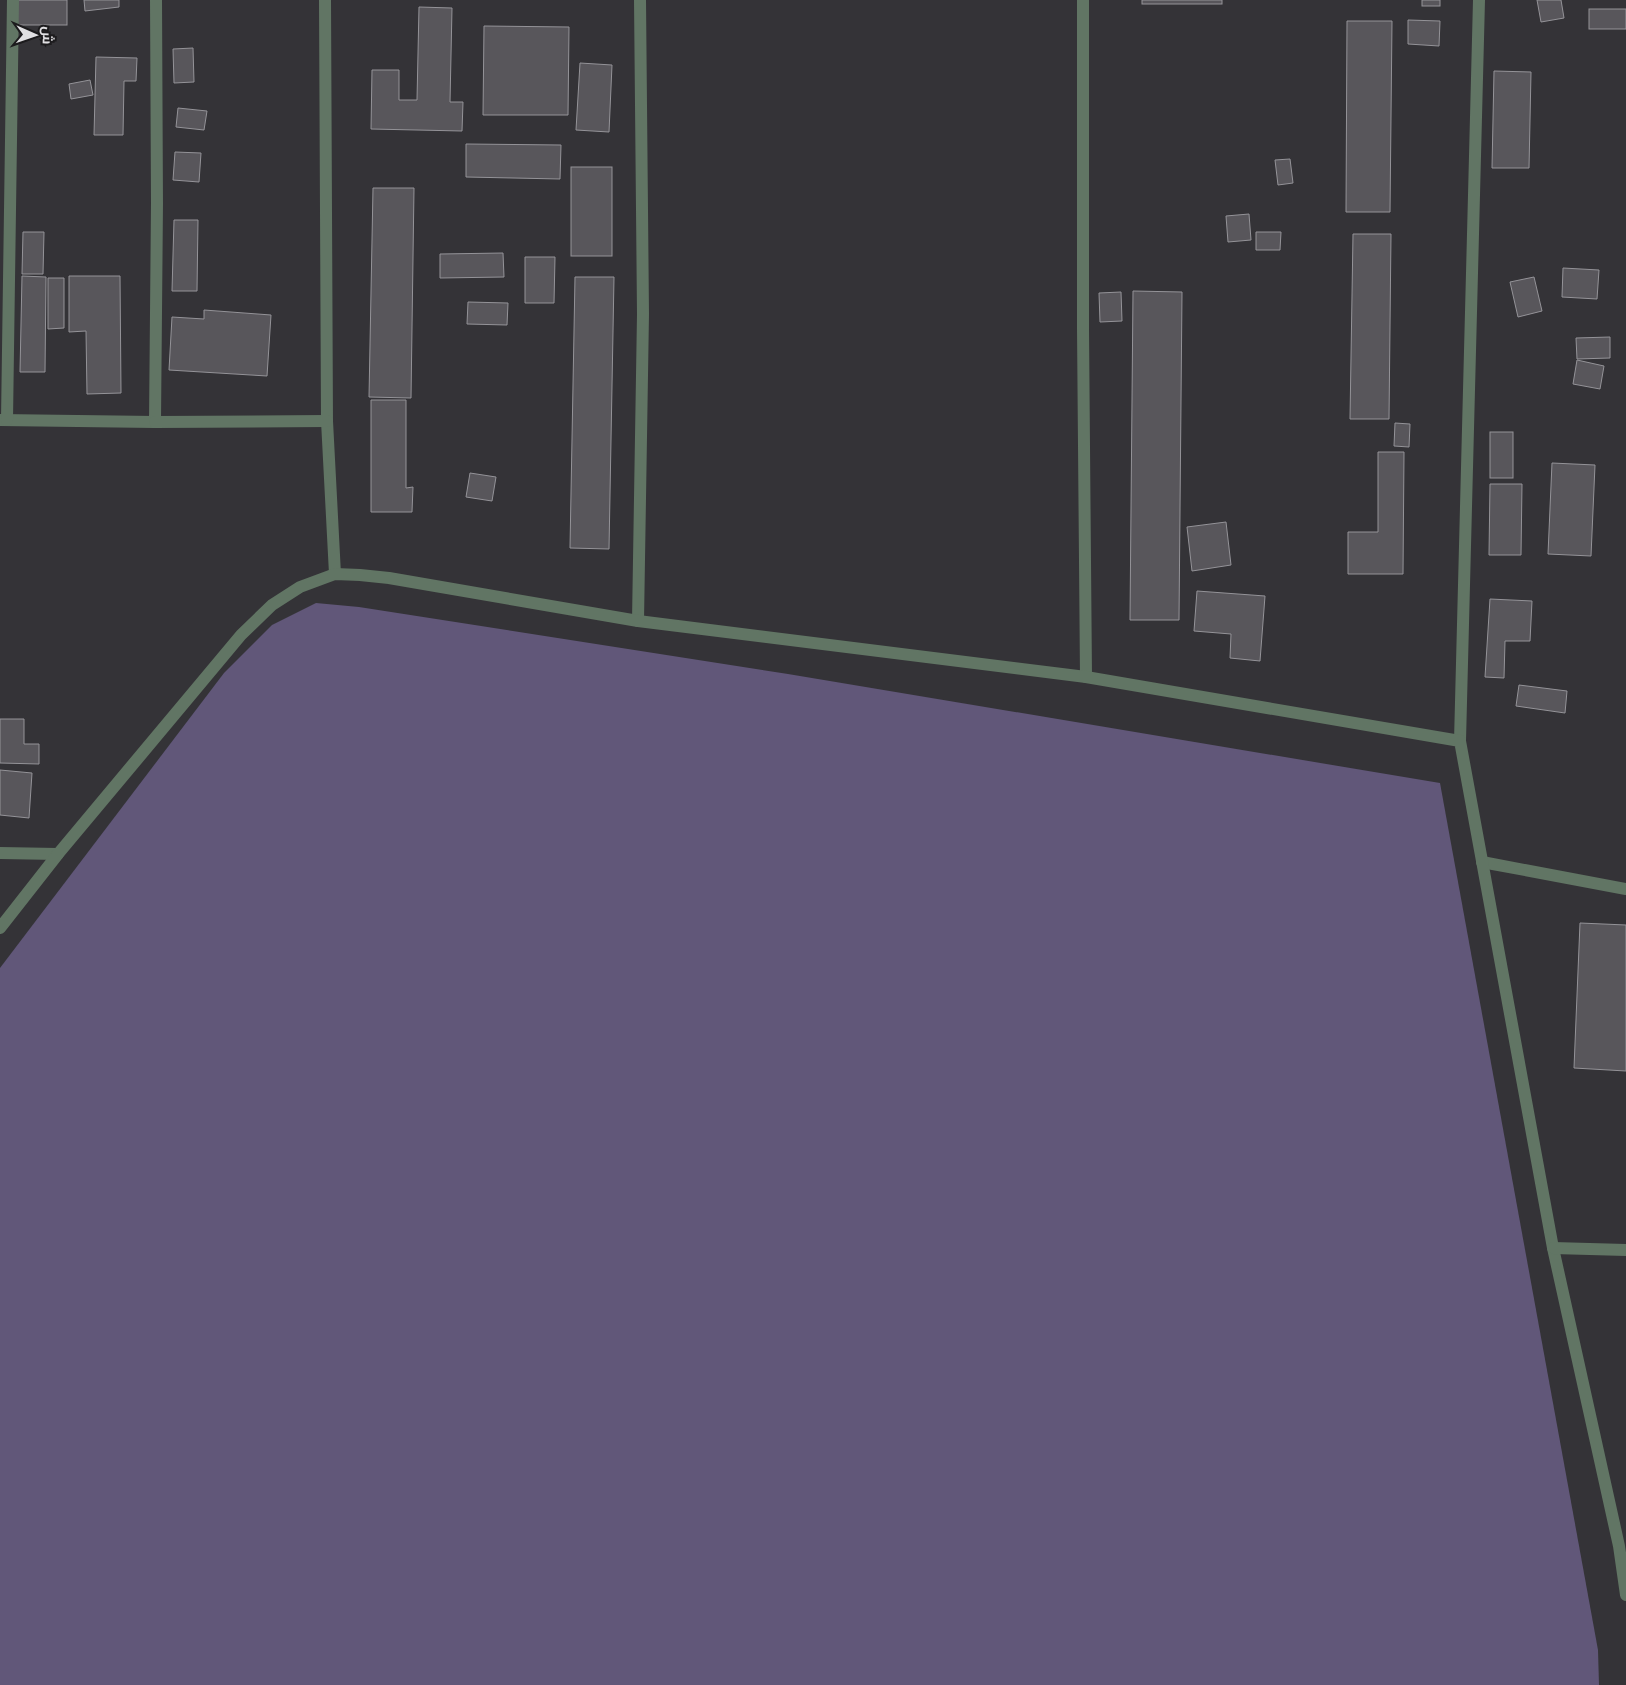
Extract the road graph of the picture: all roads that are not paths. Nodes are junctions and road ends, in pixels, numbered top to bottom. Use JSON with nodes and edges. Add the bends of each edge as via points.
{"nodes":[{"id":1,"x":13,"y":0,"type":"edge"},
{"id":2,"x":156,"y":0,"type":"edge"},
{"id":3,"x":325,"y":0,"type":"edge"},
{"id":4,"x":640,"y":0,"type":"edge"},
{"id":5,"x":1082,"y":0,"type":"edge"},
{"id":6,"x":1479,"y":0,"type":"edge"},
{"id":7,"x":3,"y":420,"type":"edge"},
{"id":8,"x":327,"y":421,"type":"junction"},
{"id":9,"x":155,"y":422,"type":"junction"},
{"id":10,"x":334,"y":574,"type":"junction"},
{"id":11,"x":638,"y":621,"type":"junction"},
{"id":12,"x":1086,"y":677,"type":"junction"},
{"id":13,"x":1460,"y":741,"type":"junction"},
{"id":14,"x":0,"y":853,"type":"edge"},
{"id":15,"x":58,"y":854,"type":"junction"},
{"id":16,"x":1482,"y":862,"type":"junction"},
{"id":17,"x":1626,"y":889,"type":"edge"},
{"id":18,"x":0,"y":928,"type":"edge"},
{"id":19,"x":1553,"y":1248,"type":"junction"},
{"id":20,"x":1626,"y":1250,"type":"edge"},
{"id":21,"x":1623,"y":1546,"type":"edge"},
{"id":22,"x":1626,"y":1595,"type":"edge"}],
"edges":[{"from":1,"to":7,"type":"street"},
{"from":2,"to":9,"type":"street"},
{"from":3,"to":8,"type":"street"},
{"from":4,"to":11,"type":"street","via":[[643,314]]},
{"from":5,"to":12,"type":"street"},
{"from":6,"to":13,"type":"street"},
{"from":7,"to":9,"type":"street"},
{"from":8,"to":9,"type":"street"},
{"from":8,"to":10,"type":"street"},
{"from":10,"to":11,"type":"street","via":[[389,578]]},
{"from":10,"to":15,"type":"street","via":[[300,586],[272,605],[241,635]]},
{"from":11,"to":12,"type":"street"},
{"from":12,"to":13,"type":"street"},
{"from":13,"to":16,"type":"street"},
{"from":14,"to":15,"type":"street"},
{"from":15,"to":18,"type":"street"},
{"from":16,"to":17,"type":"street"},
{"from":16,"to":19,"type":"street"},
{"from":19,"to":20,"type":"street"},
{"from":19,"to":21,"type":"street"},
{"from":21,"to":22,"type":"street"}]}
